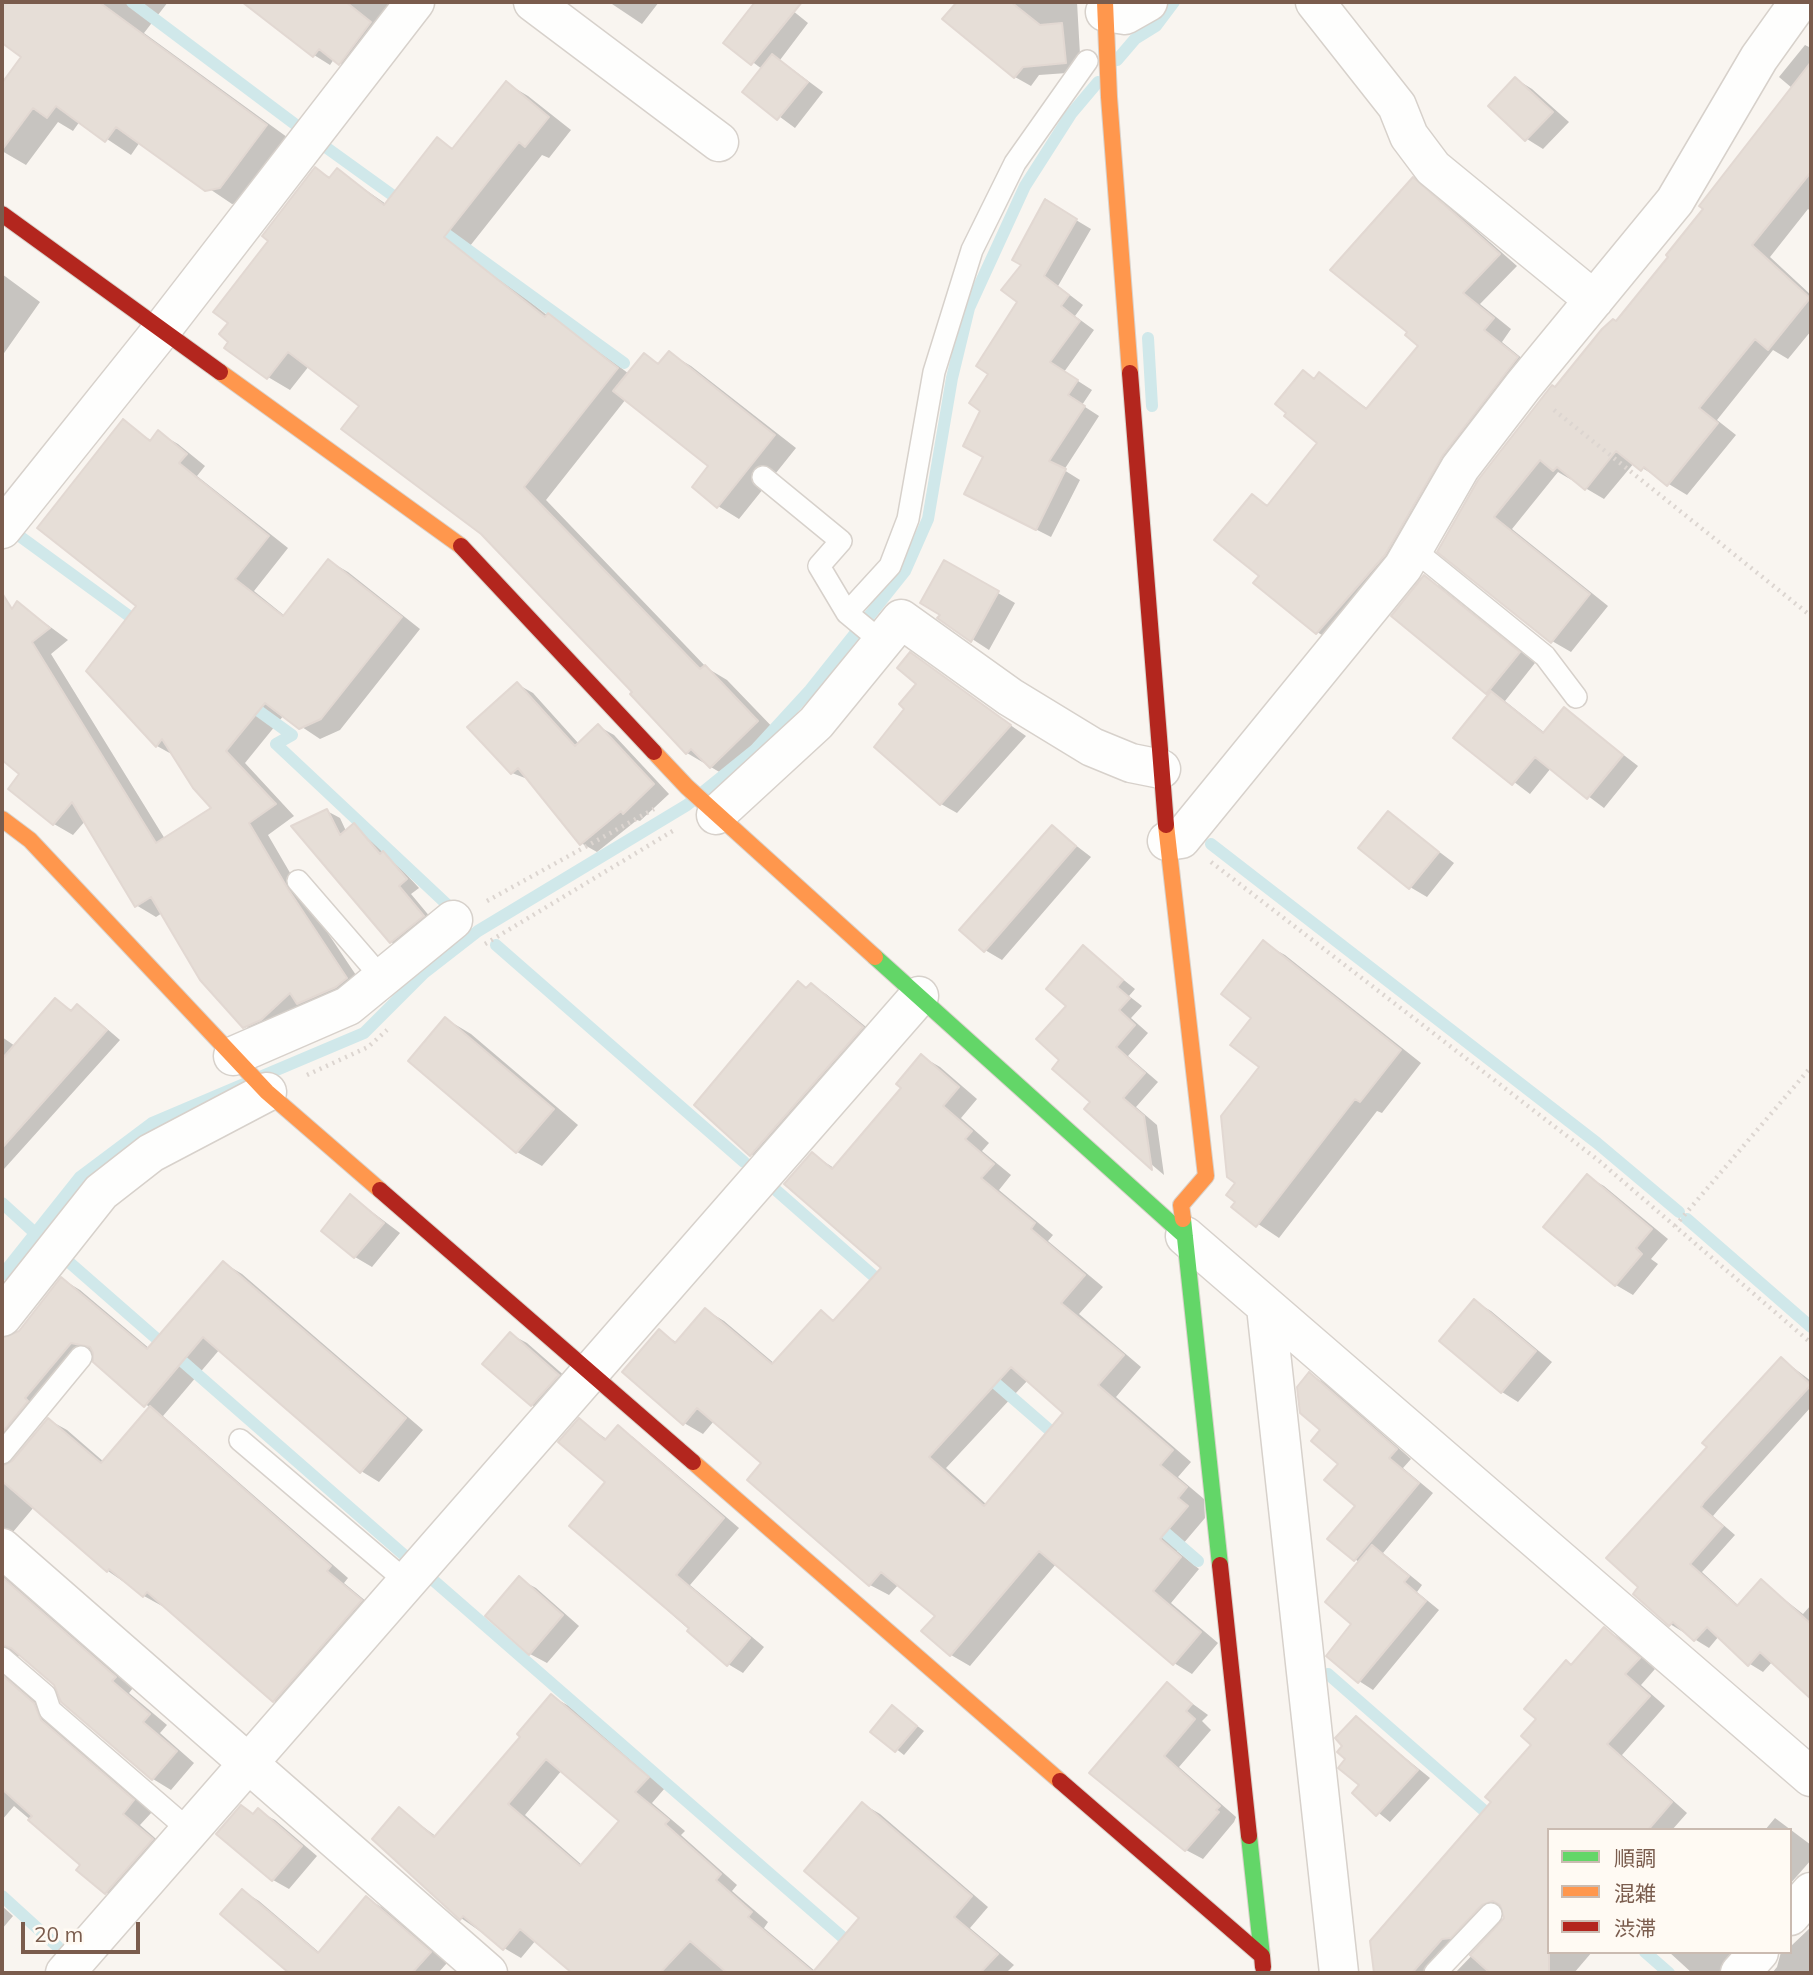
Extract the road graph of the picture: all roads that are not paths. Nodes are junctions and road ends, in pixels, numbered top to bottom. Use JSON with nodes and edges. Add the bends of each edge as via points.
{"nodes":[{"id":1,"x":415,"y":2,"type":"edge"},
{"id":2,"x":533,"y":2,"type":"edge"},
{"id":3,"x":1148,"y":2,"type":"edge"},
{"id":4,"x":1315,"y":2,"type":"edge"},
{"id":5,"x":1799,"y":2,"type":"edge"},
{"id":6,"x":1105,"y":7,"type":"edge"},
{"id":7,"x":1087,"y":61,"type":"dead end"},
{"id":8,"x":719,"y":142,"type":"dead end"},
{"id":9,"x":2,"y":214,"type":"edge"},
{"id":10,"x":1594,"y":300,"type":"junction"},
{"id":11,"x":160,"y":332,"type":"junction"},
{"id":12,"x":763,"y":477,"type":"dead end"},
{"id":13,"x":2,"y":529,"type":"edge"},
{"id":14,"x":1413,"y":549,"type":"junction"},
{"id":15,"x":850,"y":615,"type":"junction"},
{"id":16,"x":879,"y":639,"type":"junction"},
{"id":17,"x":1576,"y":696,"type":"dead end"},
{"id":18,"x":1161,"y":769,"type":"junction"},
{"id":19,"x":710,"y":809,"type":"junction"},
{"id":20,"x":7,"y":829,"type":"edge"},
{"id":21,"x":1174,"y":840,"type":"junction"},
{"id":22,"x":298,"y":881,"type":"dead end"},
{"id":23,"x":453,"y":920,"type":"road end"},
{"id":24,"x":382,"y":978,"type":"junction"},
{"id":25,"x":919,"y":996,"type":"junction"},
{"id":26,"x":237,"y":1060,"type":"junction"},
{"id":27,"x":264,"y":1090,"type":"junction"},
{"id":28,"x":1185,"y":1236,"type":"junction"},
{"id":29,"x":1266,"y":1307,"type":"junction"},
{"id":30,"x":2,"y":1317,"type":"edge"},
{"id":31,"x":81,"y":1357,"type":"dead end"},
{"id":32,"x":590,"y":1373,"type":"junction"},
{"id":33,"x":240,"y":1440,"type":"dead end"},
{"id":34,"x":2,"y":1453,"type":"edge"},
{"id":35,"x":2,"y":1549,"type":"edge"},
{"id":36,"x":407,"y":1582,"type":"junction"},
{"id":37,"x":2,"y":1658,"type":"edge"},
{"id":38,"x":248,"y":1764,"type":"junction"},
{"id":39,"x":1811,"y":1777,"type":"edge"},
{"id":40,"x":190,"y":1830,"type":"junction"},
{"id":41,"x":1811,"y":1892,"type":"edge"},
{"id":42,"x":1491,"y":1914,"type":"dead end"},
{"id":43,"x":1792,"y":1914,"type":"edge"},
{"id":44,"x":1757,"y":1954,"type":"edge"},
{"id":45,"x":1262,"y":1956,"type":"junction"},
{"id":46,"x":65,"y":1973,"type":"edge"},
{"id":47,"x":488,"y":1973,"type":"edge"},
{"id":48,"x":1264,"y":1973,"type":"edge"},
{"id":49,"x":1339,"y":1973,"type":"edge"},
{"id":50,"x":1435,"y":1973,"type":"edge"},
{"id":51,"x":1740,"y":1973,"type":"edge"}],
"edges":[{"from":1,"to":11,"type":"street"},
{"from":2,"to":8,"type":"street"},
{"from":3,"to":6,"type":"street","via":[[1125,15]]},
{"from":4,"to":10,"type":"street","via":[[1397,106],[1409,136],[1433,167]]},
{"from":5,"to":10,"type":"street","via":[[1759,58],[1675,201]]},
{"from":6,"to":18,"type":"street"},
{"from":7,"to":15,"type":"lane","via":[[1015,163],[972,250],[934,372],[908,519],[890,566]]},
{"from":9,"to":11,"type":"street"},
{"from":10,"to":14,"type":"street","via":[[1460,468]]},
{"from":11,"to":13,"type":"street"},
{"from":11,"to":19,"type":"street","via":[[465,549]]},
{"from":12,"to":15,"type":"lane","via":[[841,541],[819,566]]},
{"from":14,"to":17,"type":"lane","via":[[1545,656]]},
{"from":14,"to":21,"type":"street","via":[[1403,567]]},
{"from":15,"to":16,"type":"lane"},
{"from":16,"to":18,"type":"street","via":[[901,619],[1010,697],[1092,747]]},
{"from":16,"to":19,"type":"street","via":[[816,723]]},
{"from":18,"to":21,"type":"street"},
{"from":19,"to":25,"type":"street"},
{"from":20,"to":26,"type":"street","via":[[108,921]]},
{"from":21,"to":28,"type":"street","via":[[1206,1176],[1181,1205]]},
{"from":22,"to":24,"type":"lane"},
{"from":23,"to":24,"type":"street"},
{"from":24,"to":26,"type":"street","via":[[348,1006]]},
{"from":25,"to":28,"type":"street"},
{"from":25,"to":32,"type":"street"},
{"from":26,"to":27,"type":"street"},
{"from":27,"to":30,"type":"street","via":[[150,1153],[101,1192]]},
{"from":27,"to":32,"type":"street"},
{"from":28,"to":29,"type":"street"},
{"from":28,"to":45,"type":"street"},
{"from":29,"to":39,"type":"street"},
{"from":29,"to":49,"type":"street"},
{"from":31,"to":34,"type":"lane"},
{"from":32,"to":36,"type":"street"},
{"from":32,"to":45,"type":"street"},
{"from":33,"to":36,"type":"lane"},
{"from":35,"to":38,"type":"street"},
{"from":36,"to":38,"type":"street"},
{"from":37,"to":40,"type":"lane","via":[[45,1695],[50,1710]]},
{"from":38,"to":40,"type":"street"},
{"from":38,"to":47,"type":"street"},
{"from":40,"to":46,"type":"street"},
{"from":41,"to":43,"type":"street"},
{"from":42,"to":50,"type":"lane"},
{"from":44,"to":51,"type":"street"},
{"from":45,"to":48,"type":"street"}]}
